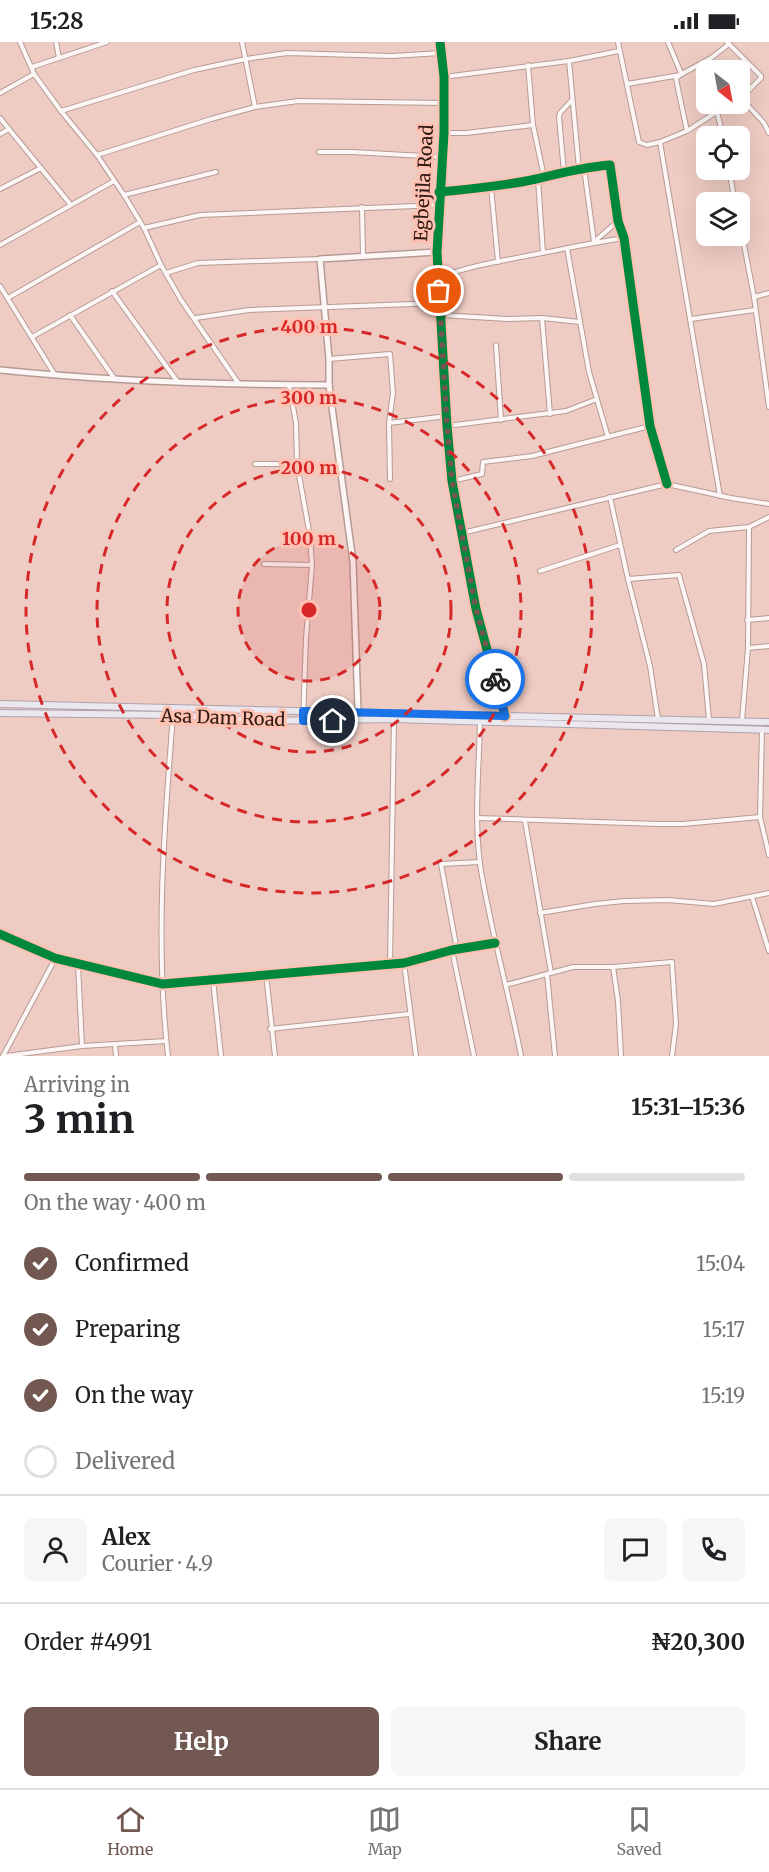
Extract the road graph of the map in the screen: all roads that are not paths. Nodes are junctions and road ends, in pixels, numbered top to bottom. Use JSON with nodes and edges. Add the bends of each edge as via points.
{"nodes":[{"id":1,"x":20,"y":42,"type":"edge"},
{"id":2,"x":56,"y":42,"type":"edge"},
{"id":3,"x":107,"y":42,"type":"edge"},
{"id":4,"x":242,"y":42,"type":"edge"},
{"id":5,"x":440,"y":42,"type":"edge"},
{"id":6,"x":618,"y":42,"type":"edge"},
{"id":7,"x":669,"y":42,"type":"edge"},
{"id":8,"x":728,"y":43,"type":"edge"},
{"id":9,"x":619,"y":51,"type":"junction"},
{"id":10,"x":441,"y":53,"type":"junction"},
{"id":11,"x":59,"y":58,"type":"junction"},
{"id":12,"x":246,"y":59,"type":"junction"},
{"id":13,"x":744,"y":60,"type":"edge"},
{"id":14,"x":569,"y":61,"type":"junction"},
{"id":15,"x":528,"y":65,"type":"junction"},
{"id":16,"x":750,"y":66,"type":"edge"},
{"id":17,"x":32,"y":67,"type":"junction"},
{"id":18,"x":34,"y":74,"type":"junction"},
{"id":19,"x":680,"y":75,"type":"junction"},
{"id":20,"x":444,"y":76,"type":"junction"},
{"id":21,"x":627,"y":84,"type":"junction"},
{"id":22,"x":750,"y":88,"type":"edge"},
{"id":23,"x":0,"y":93,"type":"edge"},
{"id":24,"x":573,"y":100,"type":"junction"},
{"id":25,"x":444,"y":103,"type":"junction"},
{"id":26,"x":255,"y":107,"type":"junction"},
{"id":27,"x":750,"y":108,"type":"edge"},
{"id":28,"x":61,"y":111,"type":"junction"},
{"id":29,"x":714,"y":114,"type":"edge"},
{"id":30,"x":0,"y":118,"type":"edge"},
{"id":31,"x":533,"y":125,"type":"junction"},
{"id":32,"x":9,"y":129,"type":"junction"},
{"id":33,"x":687,"y":131,"type":"junction"},
{"id":34,"x":444,"y":133,"type":"junction"},
{"id":35,"x":769,"y":133,"type":"edge"},
{"id":36,"x":0,"y":134,"type":"edge"},
{"id":37,"x":660,"y":142,"type":"junction"},
{"id":38,"x":319,"y":152,"type":"dead end"},
{"id":39,"x":97,"y":155,"type":"junction"},
{"id":40,"x":442,"y":158,"type":"junction"},
{"id":41,"x":41,"y":168,"type":"junction"},
{"id":42,"x":581,"y":168,"type":"junction"},
{"id":43,"x":216,"y":172,"type":"dead end"},
{"id":44,"x":564,"y":172,"type":"junction"},
{"id":45,"x":544,"y":177,"type":"junction"},
{"id":46,"x":538,"y":179,"type":"junction"},
{"id":47,"x":114,"y":181,"type":"junction"},
{"id":48,"x":491,"y":187,"type":"junction"},
{"id":49,"x":0,"y":189,"type":"edge"},
{"id":50,"x":439,"y":192,"type":"junction"},
{"id":51,"x":124,"y":195,"type":"junction"},
{"id":52,"x":72,"y":205,"type":"junction"},
{"id":53,"x":439,"y":205,"type":"junction"},
{"id":54,"x":362,"y":207,"type":"junction"},
{"id":55,"x":618,"y":221,"type":"junction"},
{"id":56,"x":140,"y":222,"type":"junction"},
{"id":57,"x":144,"y":228,"type":"junction"},
{"id":58,"x":624,"y":238,"type":"junction"},
{"id":59,"x":594,"y":242,"type":"junction"},
{"id":60,"x":0,"y":244,"type":"edge"},
{"id":61,"x":744,"y":246,"type":"edge"},
{"id":62,"x":567,"y":248,"type":"junction"},
{"id":63,"x":437,"y":252,"type":"junction"},
{"id":64,"x":543,"y":253,"type":"junction"},
{"id":65,"x":363,"y":256,"type":"junction"},
{"id":66,"x":320,"y":259,"type":"junction"},
{"id":67,"x":498,"y":262,"type":"junction"},
{"id":68,"x":161,"y":265,"type":"junction"},
{"id":69,"x":166,"y":273,"type":"junction"},
{"id":70,"x":438,"y":278,"type":"junction"},
{"id":71,"x":0,"y":286,"type":"edge"},
{"id":72,"x":112,"y":291,"type":"junction"},
{"id":73,"x":769,"y":293,"type":"edge"},
{"id":74,"x":754,"y":297,"type":"junction"},
{"id":75,"x":8,"y":298,"type":"junction"},
{"id":76,"x":440,"y":303,"type":"junction"},
{"id":77,"x":325,"y":308,"type":"junction"},
{"id":78,"x":755,"y":310,"type":"junction"},
{"id":79,"x":70,"y":315,"type":"junction"},
{"id":80,"x":441,"y":315,"type":"junction"},
{"id":81,"x":196,"y":318,"type":"junction"},
{"id":82,"x":542,"y":318,"type":"junction"},
{"id":83,"x":691,"y":319,"type":"junction"},
{"id":84,"x":580,"y":322,"type":"junction"},
{"id":85,"x":32,"y":337,"type":"junction"},
{"id":86,"x":496,"y":345,"type":"dead end"},
{"id":87,"x":329,"y":359,"type":"junction"},
{"id":88,"x":0,"y":370,"type":"edge"},
{"id":89,"x":55,"y":375,"type":"junction"},
{"id":90,"x":114,"y":378,"type":"junction"},
{"id":91,"x":177,"y":381,"type":"junction"},
{"id":92,"x":239,"y":384,"type":"junction"},
{"id":93,"x":289,"y":385,"type":"junction"},
{"id":94,"x":329,"y":385,"type":"junction"},
{"id":95,"x":597,"y":399,"type":"junction"},
{"id":96,"x":769,"y":407,"type":"edge"},
{"id":97,"x":550,"y":414,"type":"junction"},
{"id":98,"x":447,"y":416,"type":"junction"},
{"id":99,"x":501,"y":420,"type":"junction"},
{"id":100,"x":389,"y":423,"type":"junction"},
{"id":101,"x":447,"y":426,"type":"junction"},
{"id":102,"x":650,"y":426,"type":"junction"},
{"id":103,"x":608,"y":436,"type":"junction"},
{"id":104,"x":255,"y":464,"type":"dead end"},
{"id":105,"x":297,"y":464,"type":"junction"},
{"id":106,"x":390,"y":479,"type":"dead end"},
{"id":107,"x":452,"y":481,"type":"junction"},
{"id":108,"x":667,"y":484,"type":"junction"},
{"id":109,"x":720,"y":496,"type":"junction"},
{"id":110,"x":610,"y":497,"type":"junction"},
{"id":111,"x":769,"y":504,"type":"edge"},
{"id":112,"x":769,"y":518,"type":"edge"},
{"id":113,"x":749,"y":527,"type":"junction"},
{"id":114,"x":462,"y":533,"type":"junction"},
{"id":115,"x":620,"y":545,"type":"junction"},
{"id":116,"x":676,"y":550,"type":"dead end"},
{"id":117,"x":264,"y":564,"type":"dead end"},
{"id":118,"x":312,"y":565,"type":"junction"},
{"id":119,"x":540,"y":571,"type":"dead end"},
{"id":120,"x":628,"y":579,"type":"junction"},
{"id":121,"x":769,"y":618,"type":"edge"},
{"id":122,"x":747,"y":620,"type":"junction"},
{"id":123,"x":769,"y":646,"type":"edge"},
{"id":124,"x":748,"y":648,"type":"junction"},
{"id":125,"x":0,"y":704,"type":"edge"},
{"id":126,"x":303,"y":711,"type":"junction"},
{"id":127,"x":358,"y":711,"type":"junction"},
{"id":128,"x":0,"y":713,"type":"edge"},
{"id":129,"x":173,"y":715,"type":"junction"},
{"id":130,"x":505,"y":716,"type":"junction"},
{"id":131,"x":394,"y":719,"type":"junction"},
{"id":132,"x":658,"y":719,"type":"junction"},
{"id":133,"x":303,"y":721,"type":"junction"},
{"id":134,"x":709,"y":721,"type":"junction"},
{"id":135,"x":742,"y":721,"type":"junction"},
{"id":136,"x":480,"y":722,"type":"junction"},
{"id":137,"x":769,"y":722,"type":"edge"},
{"id":138,"x":766,"y":730,"type":"edge"},
{"id":139,"x":760,"y":817,"type":"junction"},
{"id":140,"x":477,"y":818,"type":"junction"},
{"id":141,"x":525,"y":820,"type":"junction"},
{"id":142,"x":769,"y":855,"type":"edge"},
{"id":143,"x":480,"y":862,"type":"junction"},
{"id":144,"x":769,"y":893,"type":"edge"},
{"id":145,"x":752,"y":897,"type":"junction"},
{"id":146,"x":540,"y":914,"type":"junction"},
{"id":147,"x":0,"y":934,"type":"edge"},
{"id":148,"x":495,"y":943,"type":"junction"},
{"id":149,"x":454,"y":950,"type":"junction"},
{"id":150,"x":769,"y":951,"type":"edge"},
{"id":151,"x":55,"y":958,"type":"junction"},
{"id":152,"x":404,"y":963,"type":"junction"},
{"id":153,"x":390,"y":964,"type":"junction"},
{"id":154,"x":78,"y":965,"type":"junction"},
{"id":155,"x":612,"y":967,"type":"junction"},
{"id":156,"x":549,"y":973,"type":"junction"},
{"id":157,"x":266,"y":974,"type":"junction"},
{"id":158,"x":213,"y":980,"type":"junction"},
{"id":159,"x":163,"y":984,"type":"junction"},
{"id":160,"x":506,"y":985,"type":"junction"},
{"id":161,"x":409,"y":1014,"type":"junction"},
{"id":162,"x":270,"y":1029,"type":"junction"},
{"id":163,"x":166,"y":1041,"type":"junction"},
{"id":164,"x":115,"y":1044,"type":"junction"},
{"id":165,"x":82,"y":1046,"type":"junction"},
{"id":166,"x":46,"y":1050,"type":"junction"},
{"id":167,"x":4,"y":1056,"type":"edge"},
{"id":168,"x":48,"y":1056,"type":"edge"},
{"id":169,"x":116,"y":1056,"type":"edge"},
{"id":170,"x":168,"y":1056,"type":"edge"},
{"id":171,"x":221,"y":1056,"type":"edge"},
{"id":172,"x":275,"y":1056,"type":"edge"},
{"id":173,"x":416,"y":1056,"type":"edge"},
{"id":174,"x":474,"y":1056,"type":"edge"},
{"id":175,"x":521,"y":1056,"type":"edge"},
{"id":176,"x":555,"y":1056,"type":"edge"},
{"id":177,"x":621,"y":1056,"type":"edge"},
{"id":178,"x":672,"y":1056,"type":"edge"}],
"edges":[{"from":1,"to":17,"type":"street"},
{"from":2,"to":11,"type":"street"},
{"from":3,"to":11,"type":"street"},
{"from":4,"to":12,"type":"street"},
{"from":5,"to":10,"type":"street","name":"Egbejila Road"},
{"from":6,"to":9,"type":"street"},
{"from":7,"to":19,"type":"street"},
{"from":8,"to":13,"type":"street"},
{"from":8,"to":19,"type":"street","via":[[711,58]]},
{"from":9,"to":14,"type":"street"},
{"from":9,"to":21,"type":"street"},
{"from":10,"to":12,"type":"street","via":[[392,56],[287,52]]},
{"from":10,"to":20,"type":"street","name":"Egbejila Road"},
{"from":11,"to":17,"type":"street"},
{"from":12,"to":26,"type":"street"},
{"from":12,"to":28,"type":"street","via":[[184,73]]},
{"from":14,"to":15,"type":"street"},
{"from":14,"to":24,"type":"street"},
{"from":15,"to":20,"type":"street"},
{"from":15,"to":31,"type":"street"},
{"from":16,"to":22,"type":"street","via":[[761,78]]},
{"from":17,"to":18,"type":"street"},
{"from":18,"to":23,"type":"street"},
{"from":18,"to":28,"type":"street"},
{"from":19,"to":21,"type":"street"},
{"from":19,"to":33,"type":"street","via":[[676,79]]},
{"from":20,"to":25,"type":"street","name":"Egbejila Road"},
{"from":21,"to":37,"type":"street","via":[[639,142]]},
{"from":24,"to":42,"type":"street"},
{"from":24,"to":44,"type":"street","via":[[559,117]]},
{"from":25,"to":26,"type":"street","via":[[298,101]]},
{"from":25,"to":34,"type":"street","name":"Egbejila Road"},
{"from":26,"to":39,"type":"street"},
{"from":27,"to":35,"type":"street"},
{"from":28,"to":39,"type":"street"},
{"from":29,"to":33,"type":"street"},
{"from":30,"to":32,"type":"street"},
{"from":31,"to":34,"type":"street"},
{"from":31,"to":45,"type":"street"},
{"from":32,"to":36,"type":"street"},
{"from":32,"to":41,"type":"street"},
{"from":33,"to":37,"type":"street"},
{"from":34,"to":40,"type":"street","name":"Egbejila Road"},
{"from":37,"to":83,"type":"street"},
{"from":38,"to":40,"type":"street"},
{"from":39,"to":47,"type":"street"},
{"from":40,"to":50,"type":"street","name":"Egbejila Road"},
{"from":41,"to":49,"type":"street"},
{"from":41,"to":52,"type":"street"},
{"from":42,"to":44,"type":"street"},
{"from":42,"to":55,"type":"street","via":[[610,165]]},
{"from":42,"to":59,"type":"street"},
{"from":43,"to":51,"type":"street"},
{"from":44,"to":45,"type":"street"},
{"from":45,"to":46,"type":"street"},
{"from":46,"to":48,"type":"street"},
{"from":46,"to":64,"type":"street"},
{"from":47,"to":51,"type":"street"},
{"from":47,"to":52,"type":"street"},
{"from":48,"to":50,"type":"street"},
{"from":48,"to":67,"type":"street"},
{"from":50,"to":53,"type":"street","name":"Egbejila Road"},
{"from":51,"to":56,"type":"street"},
{"from":52,"to":60,"type":"street"},
{"from":53,"to":54,"type":"street"},
{"from":53,"to":63,"type":"street","name":"Egbejila Road"},
{"from":54,"to":57,"type":"street","via":[[200,215]]},
{"from":54,"to":65,"type":"street"},
{"from":55,"to":58,"type":"street"},
{"from":55,"to":59,"type":"street"},
{"from":56,"to":57,"type":"street"},
{"from":56,"to":75,"type":"street"},
{"from":57,"to":68,"type":"street"},
{"from":58,"to":59,"type":"street"},
{"from":58,"to":102,"type":"street"},
{"from":59,"to":62,"type":"street"},
{"from":61,"to":74,"type":"street"},
{"from":62,"to":64,"type":"street"},
{"from":62,"to":84,"type":"street"},
{"from":63,"to":65,"type":"street"},
{"from":63,"to":70,"type":"street","name":"Egbejila Road"},
{"from":64,"to":67,"type":"street"},
{"from":65,"to":66,"type":"street"},
{"from":66,"to":69,"type":"street","via":[[198,263]]},
{"from":66,"to":77,"type":"street"},
{"from":67,"to":70,"type":"street"},
{"from":68,"to":69,"type":"street"},
{"from":68,"to":72,"type":"street"},
{"from":69,"to":81,"type":"street"},
{"from":70,"to":76,"type":"street","name":"Egbejila Road"},
{"from":71,"to":75,"type":"street"},
{"from":72,"to":79,"type":"street"},
{"from":72,"to":91,"type":"street"},
{"from":73,"to":74,"type":"street"},
{"from":74,"to":78,"type":"street"},
{"from":75,"to":85,"type":"street"},
{"from":76,"to":77,"type":"street"},
{"from":76,"to":80,"type":"street","name":"Egbejila Road"},
{"from":77,"to":81,"type":"street","via":[[249,310]]},
{"from":77,"to":87,"type":"street"},
{"from":78,"to":83,"type":"street"},
{"from":78,"to":96,"type":"street"},
{"from":79,"to":85,"type":"street"},
{"from":79,"to":90,"type":"street"},
{"from":80,"to":82,"type":"street"},
{"from":80,"to":98,"type":"street","name":"Egbejila Road"},
{"from":81,"to":92,"type":"street"},
{"from":82,"to":84,"type":"street"},
{"from":82,"to":97,"type":"street"},
{"from":83,"to":109,"type":"street"},
{"from":84,"to":95,"type":"street"},
{"from":85,"to":89,"type":"street"},
{"from":86,"to":99,"type":"street"},
{"from":87,"to":94,"type":"street"},
{"from":87,"to":100,"type":"street","via":[[390,354],[393,393]]},
{"from":88,"to":89,"type":"street"},
{"from":89,"to":90,"type":"street"},
{"from":90,"to":91,"type":"street"},
{"from":91,"to":92,"type":"street"},
{"from":92,"to":93,"type":"street"},
{"from":93,"to":94,"type":"street"},
{"from":93,"to":105,"type":"street","via":[[296,423]]},
{"from":94,"to":127,"type":"street","via":[[353,562]]},
{"from":95,"to":97,"type":"street"},
{"from":95,"to":103,"type":"street"},
{"from":97,"to":99,"type":"street"},
{"from":98,"to":100,"type":"street"},
{"from":98,"to":101,"type":"street","name":"Egbejila Road"},
{"from":99,"to":101,"type":"street"},
{"from":100,"to":106,"type":"street"},
{"from":101,"to":107,"type":"street","name":"Egbejila Road"},
{"from":102,"to":103,"type":"street"},
{"from":102,"to":108,"type":"street"},
{"from":103,"to":107,"type":"street","via":[[532,456],[483,462],[482,474]]},
{"from":104,"to":105,"type":"street"},
{"from":105,"to":118,"type":"street"},
{"from":107,"to":114,"type":"street","name":"Egbejila Road"},
{"from":108,"to":109,"type":"street"},
{"from":108,"to":110,"type":"street"},
{"from":109,"to":111,"type":"street"},
{"from":110,"to":114,"type":"street"},
{"from":110,"to":115,"type":"street"},
{"from":112,"to":113,"type":"street"},
{"from":113,"to":116,"type":"street","via":[[709,531]]},
{"from":113,"to":122,"type":"street"},
{"from":114,"to":130,"type":"street","name":"Egbejila Road","via":[[476,609]]},
{"from":115,"to":119,"type":"street"},
{"from":115,"to":120,"type":"street"},
{"from":117,"to":118,"type":"street"},
{"from":118,"to":126,"type":"street"},
{"from":120,"to":132,"type":"street","via":[[650,666]]},
{"from":120,"to":134,"type":"street","via":[[679,575],[704,664]]},
{"from":121,"to":122,"type":"street"},
{"from":122,"to":124,"type":"street"},
{"from":123,"to":124,"type":"street"},
{"from":124,"to":135,"type":"street"},
{"from":125,"to":126,"type":"main road","name":"Asa Dam Road"},
{"from":126,"to":127,"type":"main road","name":"Asa Dam Road"},
{"from":126,"to":133,"type":"street"},
{"from":127,"to":130,"type":"main road","name":"Asa Dam Road"},
{"from":128,"to":129,"type":"main road","name":"Asa Dam Road"},
{"from":129,"to":133,"type":"main road","name":"Asa Dam Road"},
{"from":129,"to":159,"type":"street","via":[[161,932]]},
{"from":130,"to":132,"type":"main road","name":"Asa Dam Road"},
{"from":131,"to":133,"type":"main road","name":"Asa Dam Road"},
{"from":131,"to":136,"type":"main road","name":"Asa Dam Road"},
{"from":131,"to":153,"type":"street"},
{"from":132,"to":134,"type":"main road","name":"Asa Dam Road"},
{"from":134,"to":135,"type":"main road","name":"Asa Dam Road"},
{"from":135,"to":137,"type":"main road","name":"Asa Dam Road"},
{"from":136,"to":138,"type":"main road","name":"Asa Dam Road"},
{"from":136,"to":140,"type":"street"},
{"from":138,"to":139,"type":"street"},
{"from":139,"to":141,"type":"street","via":[[675,824]]},
{"from":139,"to":142,"type":"street"},
{"from":140,"to":141,"type":"street"},
{"from":140,"to":143,"type":"street"},
{"from":141,"to":146,"type":"street"},
{"from":143,"to":148,"type":"street"},
{"from":143,"to":149,"type":"street","via":[[441,864]]},
{"from":144,"to":145,"type":"street"},
{"from":145,"to":146,"type":"street","via":[[714,904],[668,900],[615,902]]},
{"from":145,"to":150,"type":"street"},
{"from":146,"to":156,"type":"street"},
{"from":147,"to":151,"type":"street"},
{"from":148,"to":149,"type":"street"},
{"from":148,"to":160,"type":"street"},
{"from":149,"to":152,"type":"street"},
{"from":149,"to":174,"type":"street"},
{"from":151,"to":154,"type":"street"},
{"from":151,"to":167,"type":"street"},
{"from":152,"to":153,"type":"street"},
{"from":152,"to":161,"type":"street"},
{"from":153,"to":157,"type":"street"},
{"from":154,"to":159,"type":"street"},
{"from":154,"to":165,"type":"street"},
{"from":155,"to":156,"type":"street","via":[[573,967]]},
{"from":155,"to":177,"type":"street"},
{"from":155,"to":178,"type":"street","via":[[672,962],[676,1024]]},
{"from":156,"to":160,"type":"street"},
{"from":156,"to":176,"type":"street"},
{"from":157,"to":158,"type":"street"},
{"from":157,"to":162,"type":"street"},
{"from":158,"to":159,"type":"street"},
{"from":158,"to":171,"type":"street"},
{"from":159,"to":163,"type":"street"},
{"from":160,"to":175,"type":"street"},
{"from":161,"to":162,"type":"street"},
{"from":161,"to":173,"type":"street"},
{"from":162,"to":172,"type":"street"},
{"from":163,"to":164,"type":"street"},
{"from":163,"to":170,"type":"street"},
{"from":164,"to":165,"type":"street"},
{"from":164,"to":169,"type":"street"},
{"from":165,"to":166,"type":"street"},
{"from":166,"to":167,"type":"street"},
{"from":166,"to":168,"type":"street"}]}
